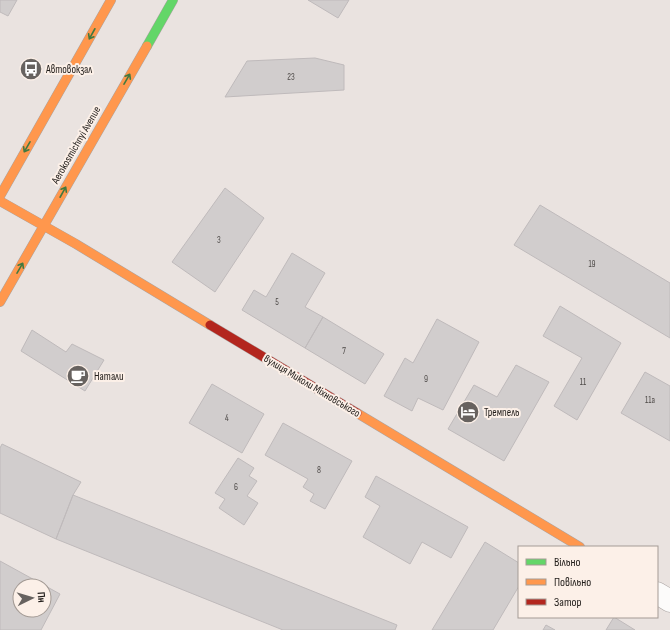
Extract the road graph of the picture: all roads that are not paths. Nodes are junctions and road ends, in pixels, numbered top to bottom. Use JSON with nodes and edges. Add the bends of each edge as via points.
{"nodes":[{"id":1,"x":111,"y":0,"type":"edge"},
{"id":2,"x":173,"y":0,"type":"edge"},
{"id":3,"x":0,"y":196,"type":"edge"},
{"id":4,"x":0,"y":201,"type":"edge"},
{"id":5,"x":44,"y":226,"type":"junction"},
{"id":6,"x":0,"y":302,"type":"edge"},
{"id":7,"x":578,"y":546,"type":"edge"},
{"id":8,"x":658,"y":594,"type":"edge"},
{"id":9,"x":670,"y":601,"type":"edge"}],
"edges":[{"from":1,"to":3,"type":"street","one_way":true},
{"from":5,"to":2,"type":"street","name":"Aerokosmichnyi Avenue","one_way":true},
{"from":4,"to":5,"type":"street","name":"вулиця Миколи Міхновського"},
{"from":6,"to":5,"type":"street","name":"Aerokosmichnyi Avenue","one_way":true},
{"from":5,"to":7,"type":"street","name":"вулиця Миколи Міхновського"},
{"from":8,"to":9,"type":"street"}]}
